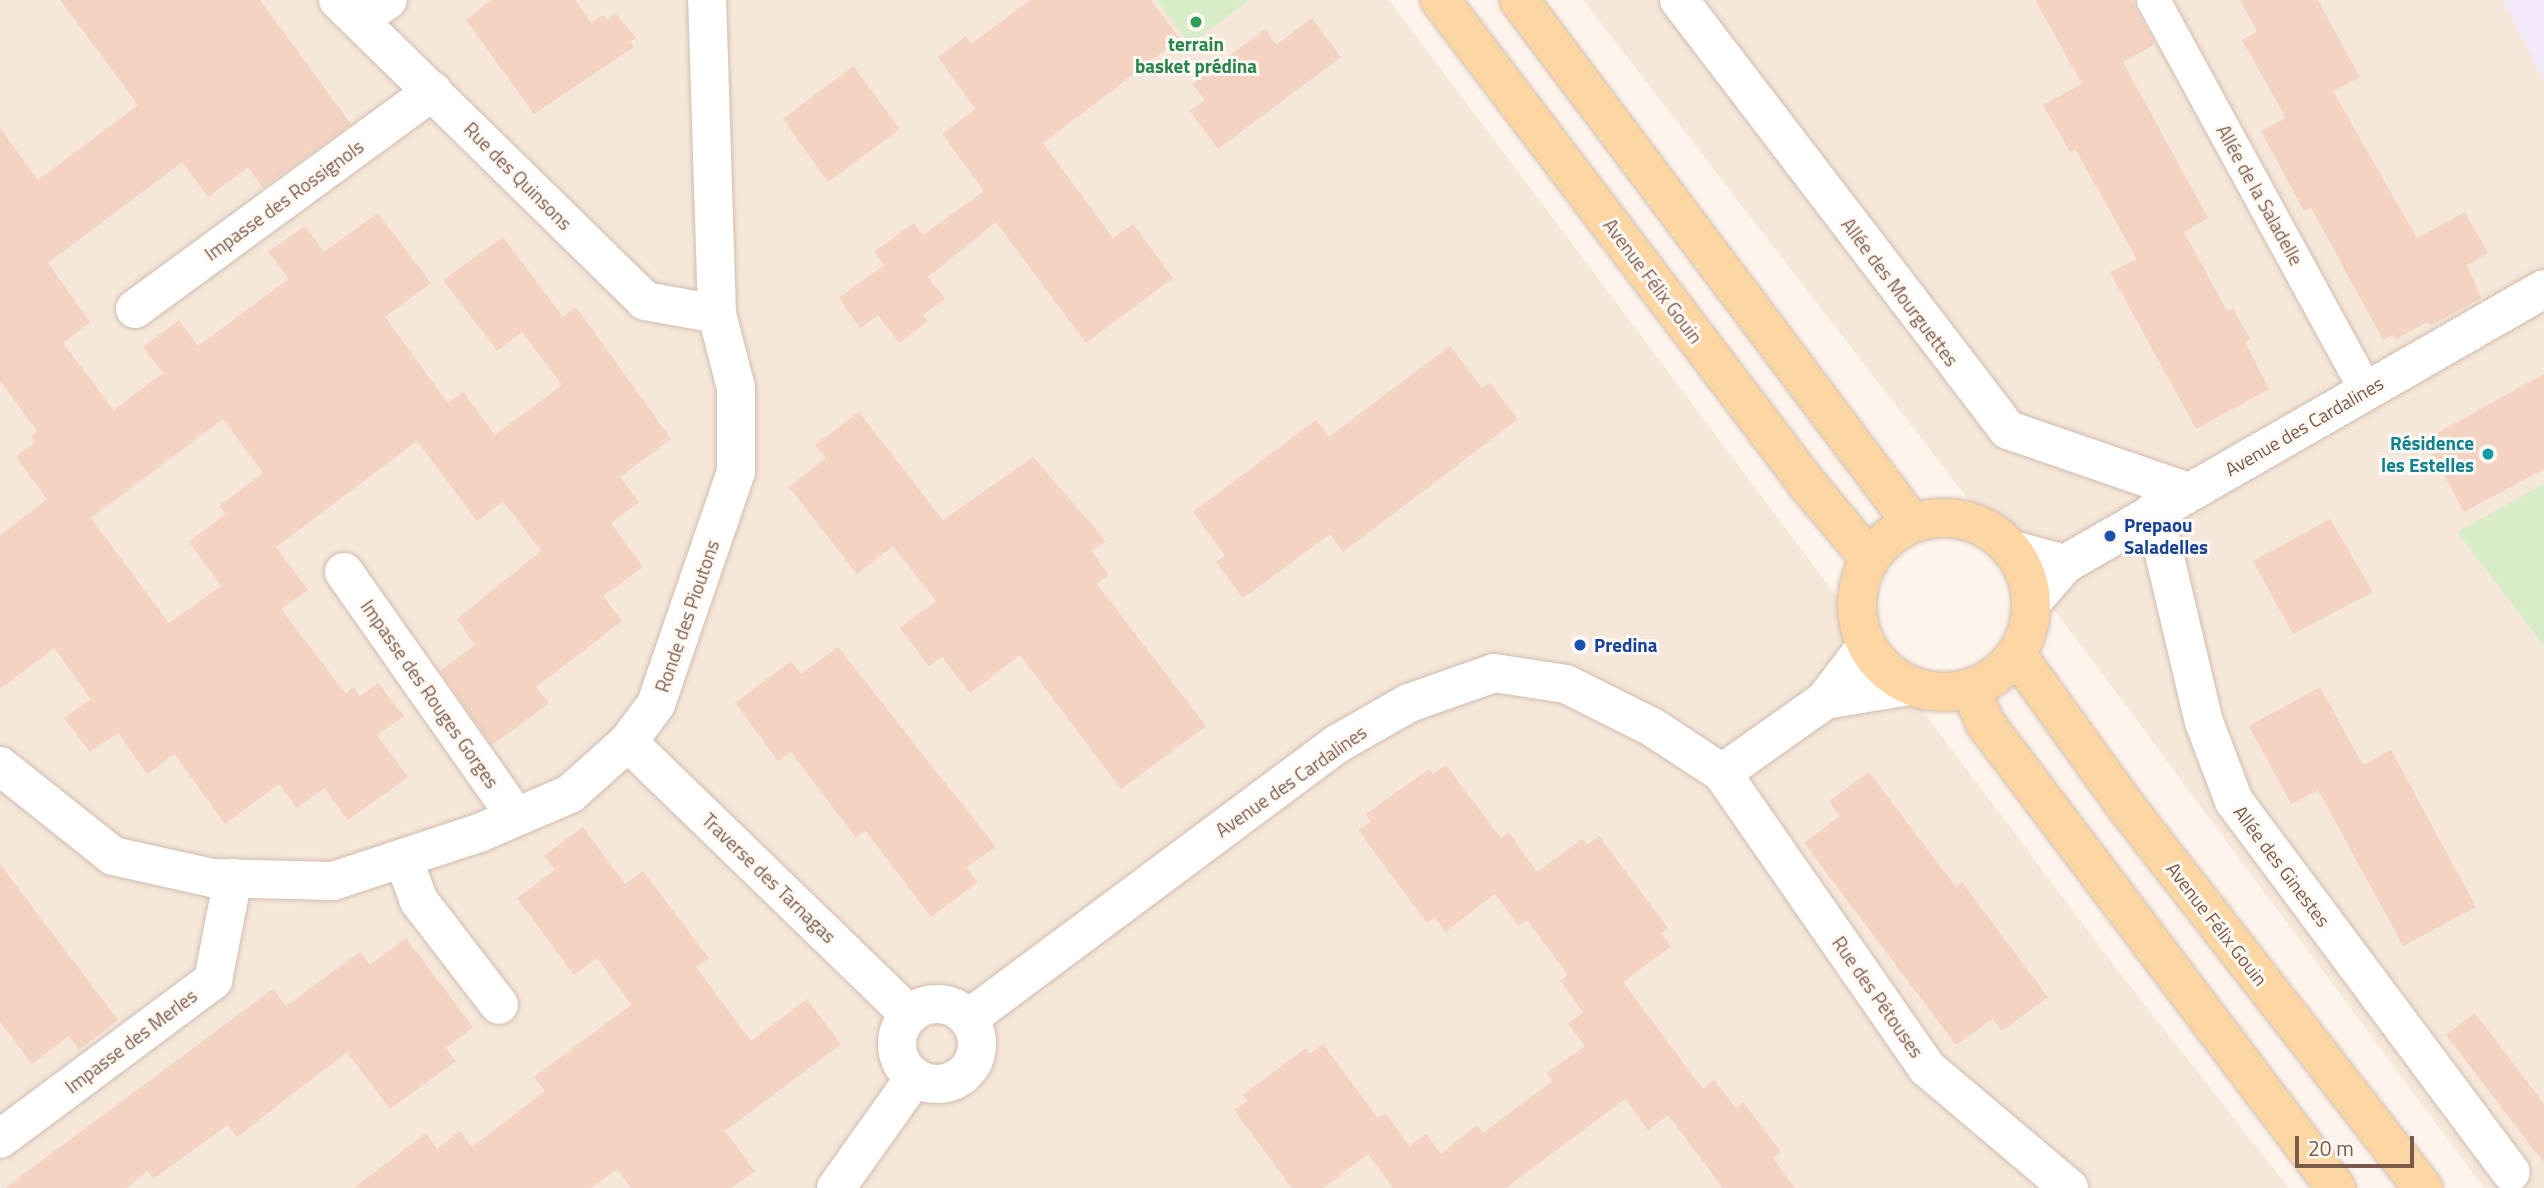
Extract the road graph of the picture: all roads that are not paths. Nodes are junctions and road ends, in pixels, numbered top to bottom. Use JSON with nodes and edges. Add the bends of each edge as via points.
{"nodes":[{"id":1,"x":707,"y":0,"type":"edge"},
{"id":2,"x":1440,"y":0,"type":"edge"},
{"id":3,"x":1519,"y":0,"type":"edge"},
{"id":4,"x":1679,"y":0,"type":"edge"},
{"id":5,"x":2153,"y":0,"type":"edge"},
{"id":6,"x":361,"y":7,"type":"edge"},
{"id":7,"x":433,"y":92,"type":"junction"},
{"id":8,"x":2544,"y":289,"type":"edge"},
{"id":9,"x":135,"y":309,"type":"dead end"},
{"id":10,"x":717,"y":314,"type":"junction"},
{"id":11,"x":2366,"y":390,"type":"junction"},
{"id":12,"x":2188,"y":492,"type":"junction"},
{"id":13,"x":2154,"y":511,"type":"junction"},
{"id":14,"x":1912,"y":523,"type":"junction"},
{"id":15,"x":2013,"y":550,"type":"junction"},
{"id":16,"x":1869,"y":558,"type":"junction"},
{"id":17,"x":2065,"y":564,"type":"junction"},
{"id":18,"x":344,"y":572,"type":"dead end"},
{"id":19,"x":2032,"y":602,"type":"junction"},
{"id":20,"x":1866,"y":646,"type":"junction"},
{"id":21,"x":2017,"y":655,"type":"junction"},
{"id":22,"x":1910,"y":686,"type":"junction"},
{"id":23,"x":1970,"y":689,"type":"junction"},
{"id":24,"x":1825,"y":699,"type":"junction"},
{"id":25,"x":628,"y":742,"type":"junction"},
{"id":26,"x":0,"y":766,"type":"edge"},
{"id":27,"x":1722,"y":773,"type":"junction"},
{"id":28,"x":516,"y":817,"type":"junction"},
{"id":29,"x":403,"y":858,"type":"junction"},
{"id":30,"x":233,"y":878,"type":"junction"},
{"id":31,"x":499,"y":1005,"type":"dead end"},
{"id":32,"x":909,"y":1015,"type":"junction"},
{"id":33,"x":968,"y":1019,"type":"junction"},
{"id":34,"x":915,"y":1077,"type":"junction"},
{"id":35,"x":0,"y":1139,"type":"edge"},
{"id":36,"x":2511,"y":1172,"type":"dead end"},
{"id":37,"x":836,"y":1188,"type":"edge"},
{"id":38,"x":2069,"y":1188,"type":"edge"},
{"id":39,"x":2336,"y":1188,"type":"edge"},
{"id":40,"x":2423,"y":1188,"type":"edge"}],
"edges":[{"from":1,"to":10,"type":"street","name":"Ronde des Pioutons"},
{"from":2,"to":16,"type":"main road","name":"Avenue Félix Gouin","via":[[1808,485]]},
{"from":3,"to":14,"type":"main road"},
{"from":4,"to":12,"type":"street","name":"Allée des Mourguettes","via":[[2008,430]]},
{"from":5,"to":11,"type":"street","name":"Allée de la Saladelle"},
{"from":6,"to":7,"type":"street","name":"Rue des Quinsons"},
{"from":7,"to":9,"type":"street","name":"Impasse des Rossignols"},
{"from":7,"to":10,"type":"street","name":"Rue des Quinsons","via":[[645,301]]},
{"from":8,"to":11,"type":"street","name":"Avenue des Cardalines"},
{"from":10,"to":25,"type":"street","name":"Ronde des Pioutons","via":[[736,388],[736,472],[656,704]]},
{"from":11,"to":12,"type":"street","name":"Avenue des Cardalines"},
{"from":12,"to":13,"type":"street","name":"Avenue des Cardalines"},
{"from":13,"to":17,"type":"street","name":"Avenue des Cardalines"},
{"from":13,"to":36,"type":"street","name":"Allée des Ginestes","via":[[2204,722],[2234,801]]},
{"from":14,"to":15,"type":"main road","via":[[1939,517],[1967,520],[1993,531]]},
{"from":14,"to":16,"type":"main road","via":[[1888,537]]},
{"from":15,"to":17,"type":"street"},
{"from":15,"to":19,"type":"main road","via":[[2026,574]]},
{"from":16,"to":20,"type":"main road","via":[[1858,587],[1857,617]]},
{"from":17,"to":19,"type":"street","name":"Avenue des Cardalines"},
{"from":18,"to":28,"type":"street","name":"Impasse des Rouges Gorges"},
{"from":19,"to":21,"type":"main road","via":[[2029,629]]},
{"from":20,"to":22,"type":"main road","via":[[1885,670]]},
{"from":20,"to":24,"type":"street"},
{"from":21,"to":23,"type":"main road","via":[[1997,675]]},
{"from":21,"to":40,"type":"main road","name":"Avenue Félix Gouin","via":[[2124,804]]},
{"from":22,"to":23,"type":"main road","via":[[1940,693]]},
{"from":22,"to":24,"type":"street"},
{"from":23,"to":39,"type":"main road","via":[[1985,723]]},
{"from":24,"to":27,"type":"street"},
{"from":25,"to":28,"type":"street","name":"Ronde des Pioutons","via":[[570,794]]},
{"from":25,"to":32,"type":"street","name":"Traverse des Tarnagas"},
{"from":26,"to":30,"type":"street","name":"Ronde des Pioutons","via":[[113,856]]},
{"from":27,"to":33,"type":"street","name":"Avenue des Cardalines","via":[[1652,727],[1566,684],[1494,673],[1409,703],[1337,744]]},
{"from":27,"to":38,"type":"street","name":"Rue des Pétouses","via":[[1927,1068]]},
{"from":28,"to":29,"type":"street","name":"Ronde des Pioutons"},
{"from":29,"to":30,"type":"street","name":"Ronde des Pioutons","via":[[333,881]]},
{"from":29,"to":31,"type":"street","via":[[419,901]]},
{"from":30,"to":35,"type":"street","name":"Impasse des Merles","via":[[213,980]]},
{"from":32,"to":33,"type":"street","via":[[933,1004],[958,1010]]},
{"from":32,"to":34,"type":"street","via":[[897,1047],[905,1069]]},
{"from":33,"to":34,"type":"street","via":[[974,1029],[976,1053],[964,1073],[934,1084]]},
{"from":34,"to":37,"type":"street"}]}
